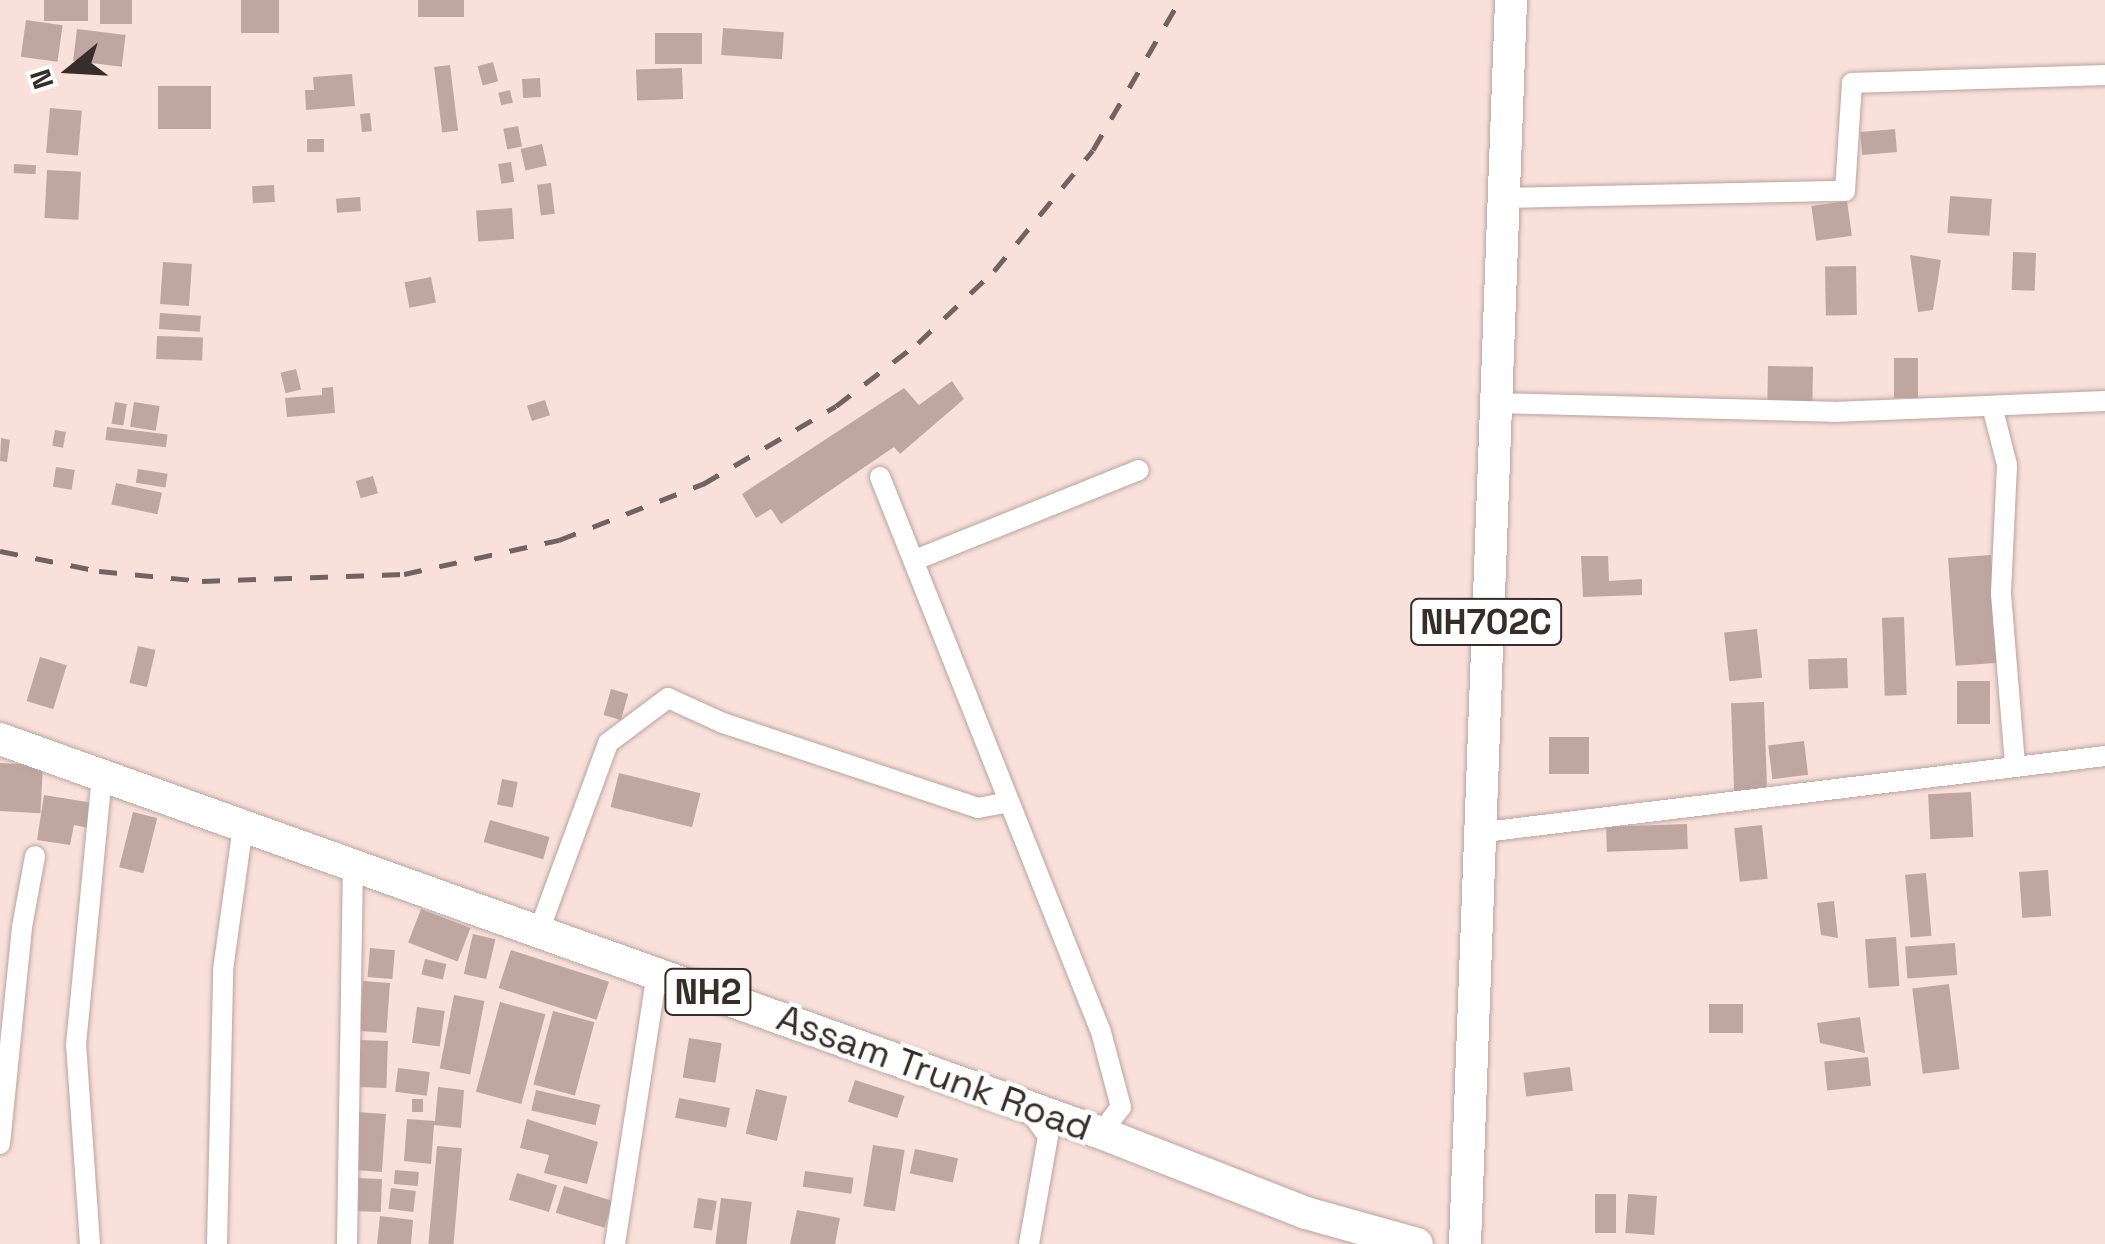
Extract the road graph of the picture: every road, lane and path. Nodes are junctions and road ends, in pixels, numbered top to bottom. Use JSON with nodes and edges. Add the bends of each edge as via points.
{"nodes":[{"id":1,"x":1511,"y":0,"type":"edge"},
{"id":2,"x":2105,"y":75,"type":"edge"},
{"id":3,"x":1502,"y":198,"type":"junction"},
{"id":4,"x":2105,"y":401,"type":"edge"},
{"id":5,"x":1496,"y":403,"type":"junction"},
{"id":6,"x":1992,"y":406,"type":"junction"},
{"id":7,"x":1138,"y":470,"type":"dead end"},
{"id":8,"x":880,"y":477,"type":"dead end"},
{"id":9,"x":915,"y":560,"type":"junction"},
{"id":10,"x":0,"y":739,"type":"edge"},
{"id":11,"x":2105,"y":756,"type":"edge"},
{"id":12,"x":2015,"y":766,"type":"junction"},
{"id":13,"x":102,"y":772,"type":"junction"},
{"id":14,"x":1008,"y":802,"type":"junction"},
{"id":15,"x":243,"y":826,"type":"junction"},
{"id":16,"x":1477,"y":833,"type":"junction"},
{"id":17,"x":35,"y":856,"type":"dead end"},
{"id":18,"x":352,"y":863,"type":"junction"},
{"id":19,"x":539,"y":931,"type":"junction"},
{"id":20,"x":657,"y":974,"type":"junction"},
{"id":21,"x":1028,"y":1109,"type":"junction"},
{"id":22,"x":1101,"y":1132,"type":"junction"},
{"id":23,"x":0,"y":1144,"type":"edge"},
{"id":24,"x":90,"y":1244,"type":"edge"},
{"id":25,"x":217,"y":1244,"type":"edge"},
{"id":26,"x":346,"y":1244,"type":"edge"},
{"id":27,"x":616,"y":1244,"type":"edge"},
{"id":28,"x":1029,"y":1244,"type":"edge"},
{"id":29,"x":1417,"y":1244,"type":"edge"},
{"id":30,"x":1465,"y":1244,"type":"edge"}],
"edges":[{"from":1,"to":3,"type":"highway","number":"NH702C"},
{"from":2,"to":3,"type":"street","via":[[1852,83],[1844,191]]},
{"from":3,"to":5,"type":"highway","number":"NH702C"},
{"from":4,"to":6,"type":"street"},
{"from":5,"to":6,"type":"street","via":[[1834,412]]},
{"from":5,"to":16,"type":"highway","number":"NH702C"},
{"from":6,"to":12,"type":"street","via":[[2007,464],[2001,594]]},
{"from":7,"to":9,"type":"street"},
{"from":8,"to":9,"type":"street"},
{"from":9,"to":14,"type":"street"},
{"from":10,"to":13,"type":"highway","name":"Assam Trunk Road","number":"NH2"},
{"from":11,"to":12,"type":"street"},
{"from":12,"to":16,"type":"street"},
{"from":13,"to":15,"type":"highway","name":"Assam Trunk Road","number":"NH2"},
{"from":13,"to":24,"type":"street","via":[[76,1045]]},
{"from":14,"to":19,"type":"street","via":[[978,808],[668,698],[608,743]]},
{"from":14,"to":22,"type":"street","via":[[1101,1032],[1122,1107]]},
{"from":15,"to":18,"type":"highway","name":"Assam Trunk Road","number":"NH2"},
{"from":15,"to":25,"type":"street","via":[[223,970]]},
{"from":16,"to":30,"type":"highway","number":"NH702C"},
{"from":17,"to":23,"type":"street"},
{"from":18,"to":19,"type":"highway","name":"Assam Trunk Road","number":"NH2"},
{"from":18,"to":26,"type":"street"},
{"from":19,"to":20,"type":"highway","name":"Assam Trunk Road","number":"NH2"},
{"from":20,"to":21,"type":"highway","name":"Assam Trunk Road","number":"NH2"},
{"from":20,"to":27,"type":"street"},
{"from":21,"to":22,"type":"highway","name":"Assam Trunk Road","number":"NH2"},
{"from":21,"to":28,"type":"street","via":[[1048,1136]]},
{"from":22,"to":29,"type":"highway","name":"Assam Trunk Road","number":"NH2","via":[[1306,1213]]}]}
